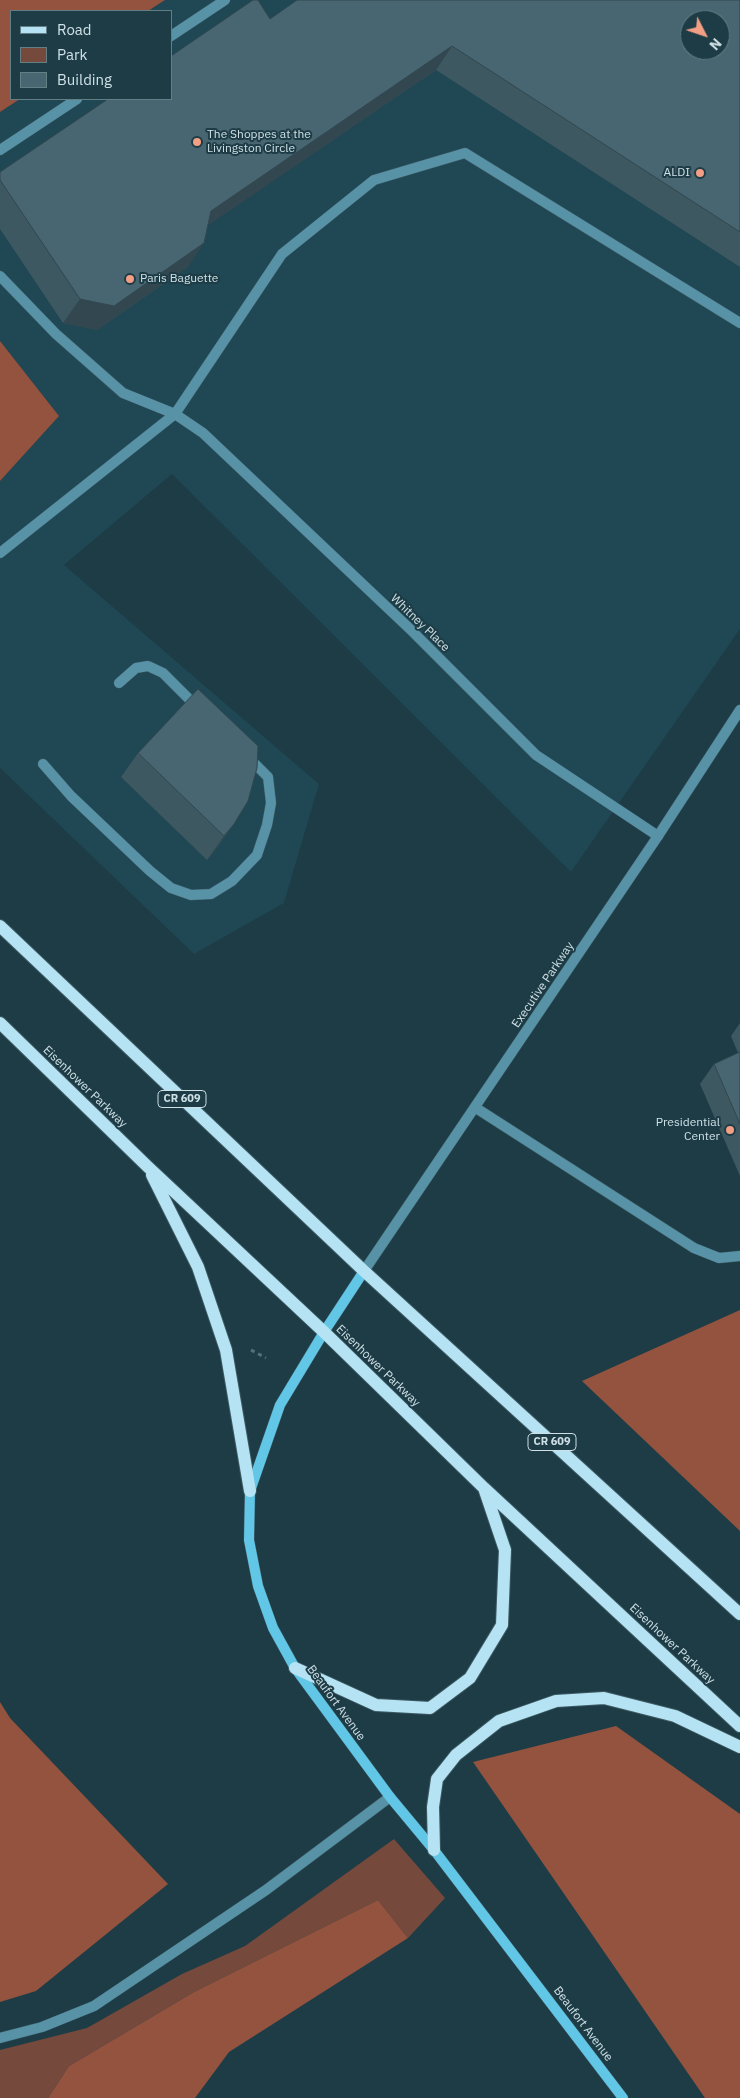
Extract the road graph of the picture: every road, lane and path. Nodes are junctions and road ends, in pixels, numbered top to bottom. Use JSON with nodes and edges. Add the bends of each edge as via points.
{"nodes":[{"id":1,"x":224,"y":0,"type":"edge"},
{"id":2,"x":172,"y":35,"type":"edge"},
{"id":3,"x":75,"y":100,"type":"edge"},
{"id":4,"x":0,"y":150,"type":"edge"},
{"id":5,"x":0,"y":276,"type":"edge"},
{"id":6,"x":740,"y":323,"type":"edge"},
{"id":7,"x":175,"y":414,"type":"junction"},
{"id":8,"x":0,"y":553,"type":"edge"},
{"id":9,"x":119,"y":683,"type":"dead end"},
{"id":10,"x":740,"y":710,"type":"edge"},
{"id":11,"x":205,"y":714,"type":"edge"},
{"id":12,"x":240,"y":749,"type":"edge"},
{"id":13,"x":42,"y":764,"type":"dead end"},
{"id":14,"x":658,"y":836,"type":"junction"},
{"id":15,"x":0,"y":926,"type":"edge"},
{"id":16,"x":0,"y":1023,"type":"edge"},
{"id":17,"x":476,"y":1108,"type":"junction"},
{"id":18,"x":147,"y":1166,"type":"junction"},
{"id":19,"x":740,"y":1256,"type":"edge"},
{"id":20,"x":364,"y":1271,"type":"junction"},
{"id":21,"x":324,"y":1332,"type":"junction"},
{"id":22,"x":248,"y":1348,"type":"dead end"},
{"id":23,"x":266,"y":1358,"type":"dead end"},
{"id":24,"x":484,"y":1488,"type":"junction"},
{"id":25,"x":250,"y":1491,"type":"junction"},
{"id":26,"x":740,"y":1614,"type":"edge"},
{"id":27,"x":295,"y":1668,"type":"junction"},
{"id":28,"x":740,"y":1726,"type":"edge"},
{"id":29,"x":740,"y":1747,"type":"edge"},
{"id":30,"x":390,"y":1797,"type":"junction"},
{"id":31,"x":434,"y":1850,"type":"junction"},
{"id":32,"x":0,"y":2038,"type":"edge"},
{"id":33,"x":623,"y":2098,"type":"edge"}],
"edges":[{"from":1,"to":2,"type":"street"},
{"from":3,"to":4,"type":"street"},
{"from":5,"to":7,"type":"street","name":"Whitney Place","via":[[56,334],[123,393]]},
{"from":6,"to":7,"type":"street","via":[[465,153],[374,180],[282,254]]},
{"from":7,"to":8,"type":"street"},
{"from":7,"to":14,"type":"street","name":"Whitney Place","via":[[204,434],[251,478],[536,755]]},
{"from":9,"to":11,"type":"street","via":[[136,668],[148,666],[163,673]]},
{"from":10,"to":14,"type":"street","name":"Executive Parkway"},
{"from":12,"to":13,"type":"street","via":[[268,777],[271,803],[267,825],[257,854],[232,881],[211,894],[191,895],[171,888],[78,803]]},
{"from":14,"to":17,"type":"street","name":"Executive Parkway"},
{"from":15,"to":20,"type":"main road","number":"CR 609"},
{"from":16,"to":18,"type":"main road","name":"Eisenhower Parkway"},
{"from":17,"to":19,"type":"street","via":[[694,1248],[719,1258]]},
{"from":17,"to":20,"type":"street","name":"Executive Parkway"},
{"from":18,"to":21,"type":"main road","name":"Eisenhower Parkway"},
{"from":18,"to":25,"type":"main road","via":[[198,1268],[226,1350]]},
{"from":20,"to":21,"type":"street","name":"Beaufort Avenue"},
{"from":20,"to":26,"type":"main road","number":"CR 609"},
{"from":21,"to":24,"type":"main road","name":"Eisenhower Parkway"},
{"from":21,"to":25,"type":"street","name":"Beaufort Avenue","via":[[280,1405]]},
{"from":22,"to":23,"type":"path"},
{"from":24,"to":27,"type":"main road","via":[[505,1550],[502,1625],[470,1678],[430,1708],[376,1705]]},
{"from":24,"to":28,"type":"main road","name":"Eisenhower Parkway"},
{"from":25,"to":27,"type":"street","name":"Beaufort Avenue","via":[[249,1540],[258,1586],[273,1628]]},
{"from":27,"to":30,"type":"street","name":"Beaufort Avenue"},
{"from":29,"to":31,"type":"main road","via":[[675,1716],[604,1698],[556,1700],[499,1721],[456,1755],[437,1779],[433,1807]]},
{"from":30,"to":31,"type":"street","name":"Beaufort Avenue"},
{"from":30,"to":32,"type":"street","via":[[266,1890],[94,2006],[42,2027]]},
{"from":31,"to":33,"type":"street","name":"Beaufort Avenue"}]}
